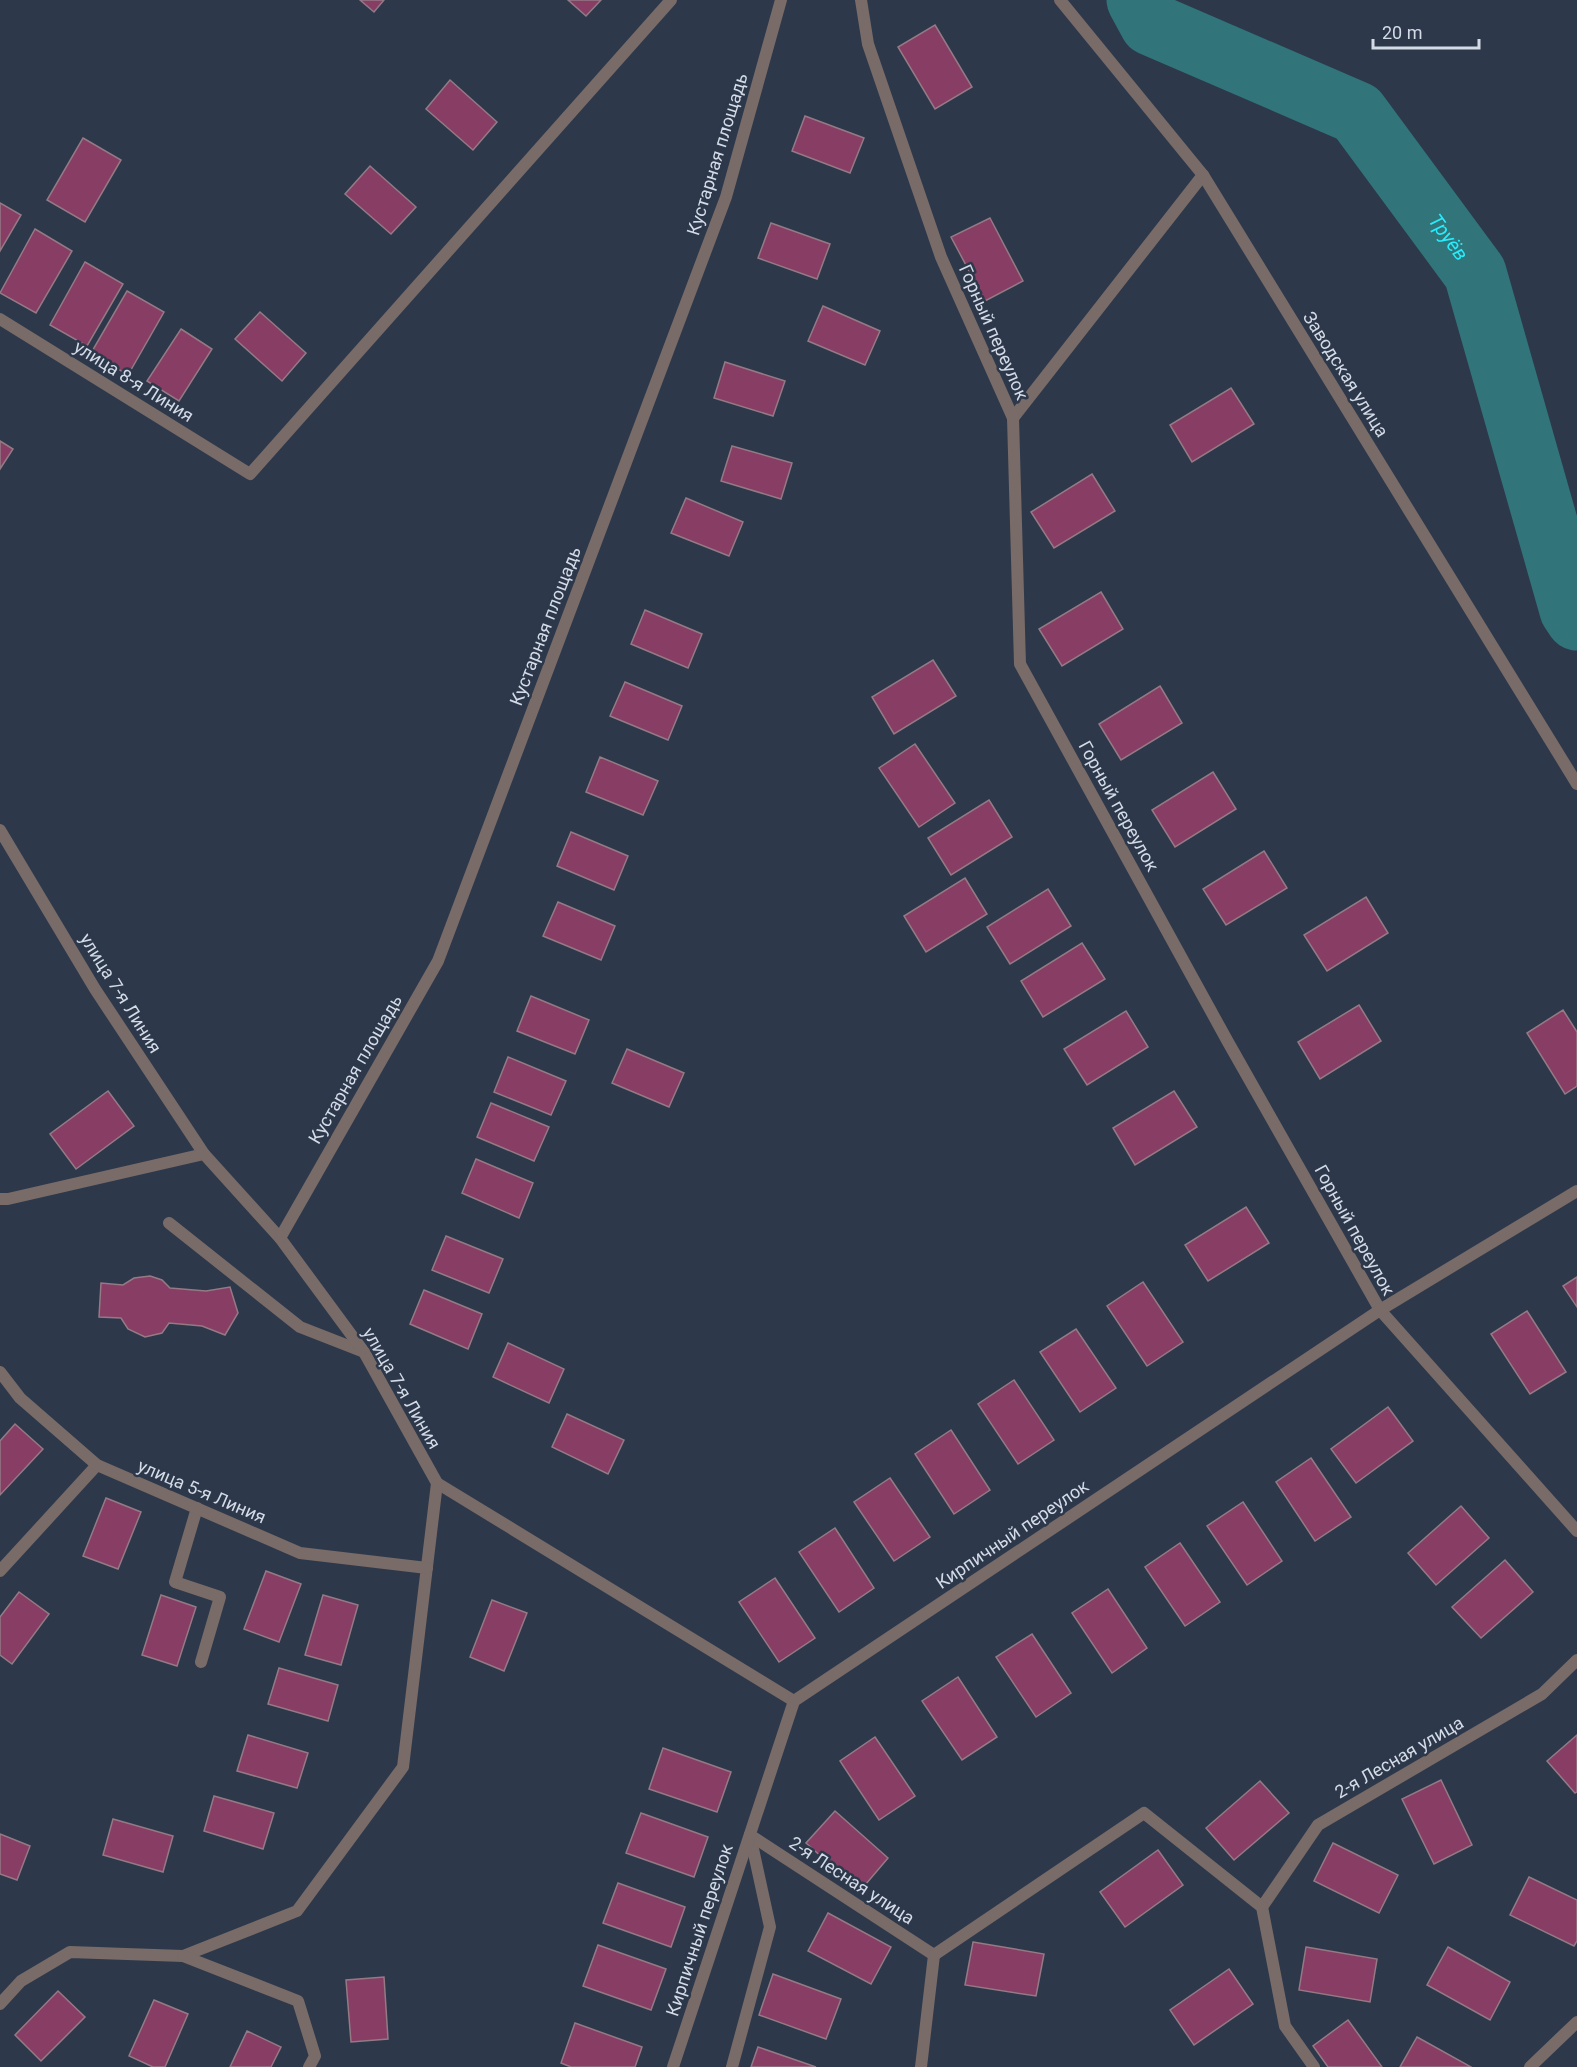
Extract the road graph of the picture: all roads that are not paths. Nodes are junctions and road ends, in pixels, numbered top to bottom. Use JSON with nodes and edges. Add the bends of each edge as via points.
{"nodes":[{"id":1,"x":671,"y":0,"type":"edge"},
{"id":2,"x":781,"y":0,"type":"edge"},
{"id":3,"x":861,"y":0,"type":"edge"},
{"id":4,"x":1060,"y":0,"type":"edge"},
{"id":5,"x":1203,"y":175,"type":"junction"},
{"id":6,"x":0,"y":319,"type":"edge"},
{"id":7,"x":1013,"y":418,"type":"junction"},
{"id":8,"x":1577,"y":784,"type":"edge"},
{"id":9,"x":0,"y":830,"type":"edge"},
{"id":10,"x":204,"y":1154,"type":"junction"},
{"id":11,"x":1577,"y":1191,"type":"edge"},
{"id":12,"x":0,"y":1199,"type":"edge"},
{"id":13,"x":169,"y":1223,"type":"dead end"},
{"id":14,"x":280,"y":1238,"type":"junction"},
{"id":15,"x":1380,"y":1310,"type":"junction"},
{"id":16,"x":364,"y":1352,"type":"junction"},
{"id":17,"x":0,"y":1372,"type":"edge"},
{"id":18,"x":97,"y":1465,"type":"junction"},
{"id":19,"x":437,"y":1483,"type":"junction"},
{"id":20,"x":197,"y":1508,"type":"junction"},
{"id":21,"x":1577,"y":1531,"type":"edge"},
{"id":22,"x":427,"y":1568,"type":"junction"},
{"id":23,"x":0,"y":1571,"type":"edge"},
{"id":24,"x":1577,"y":1660,"type":"edge"},
{"id":25,"x":201,"y":1662,"type":"dead end"},
{"id":26,"x":794,"y":1701,"type":"junction"},
{"id":27,"x":750,"y":1835,"type":"junction"},
{"id":28,"x":1262,"y":1907,"type":"junction"},
{"id":29,"x":934,"y":1954,"type":"junction"},
{"id":30,"x":183,"y":1956,"type":"junction"},
{"id":31,"x":0,"y":2004,"type":"edge"},
{"id":32,"x":1577,"y":2022,"type":"edge"},
{"id":33,"x":309,"y":2067,"type":"edge"},
{"id":34,"x":673,"y":2067,"type":"edge"},
{"id":35,"x":732,"y":2067,"type":"edge"},
{"id":36,"x":921,"y":2067,"type":"edge"},
{"id":37,"x":1314,"y":2067,"type":"edge"},
{"id":38,"x":1530,"y":2067,"type":"edge"}],
"edges":[{"from":1,"to":6,"type":"street","name":"улица 8-я Линия","via":[[250,474]]},
{"from":2,"to":14,"type":"street","name":"Кустарная площадь","via":[[726,197],[438,961]]},
{"from":3,"to":7,"type":"street","name":"Горный переулок","via":[[868,44],[941,257]]},
{"from":4,"to":5,"type":"street","name":"Заводская улица"},
{"from":5,"to":7,"type":"street"},
{"from":5,"to":8,"type":"street","name":"Заводская улица"},
{"from":7,"to":15,"type":"street","name":"Горный переулок","via":[[1020,664]]},
{"from":9,"to":10,"type":"street","name":"улица 7-я Линия","via":[[95,989]]},
{"from":10,"to":12,"type":"street"},
{"from":10,"to":14,"type":"street","name":"улица 7-я Линия"},
{"from":11,"to":15,"type":"street","name":"Кирпичный переулок"},
{"from":13,"to":16,"type":"street","via":[[300,1327]]},
{"from":14,"to":16,"type":"street","name":"улица 7-я Линия"},
{"from":15,"to":21,"type":"street","name":"Горный переулок"},
{"from":15,"to":26,"type":"street","name":"Кирпичный переулок"},
{"from":16,"to":19,"type":"street","name":"улица 7-я Линия"},
{"from":17,"to":18,"type":"street","name":"улица 5-я Линия","via":[[20,1398]]},
{"from":18,"to":20,"type":"street","name":"улица 5-я Линия"},
{"from":18,"to":23,"type":"street"},
{"from":19,"to":22,"type":"street"},
{"from":19,"to":26,"type":"street"},
{"from":20,"to":22,"type":"street","name":"улица 5-я Линия","via":[[300,1553]]},
{"from":20,"to":25,"type":"street","via":[[175,1582],[220,1597]]},
{"from":22,"to":30,"type":"street","via":[[404,1767],[297,1911]]},
{"from":24,"to":28,"type":"street","name":"2-я Лесная улица","via":[[1542,1694],[1318,1825]]},
{"from":26,"to":27,"type":"street","name":"Кирпичный переулок"},
{"from":27,"to":29,"type":"street","name":"2-я Лесная улица"},
{"from":27,"to":34,"type":"street","name":"Кирпичный переулок"},
{"from":27,"to":35,"type":"street","via":[[770,1928]]},
{"from":28,"to":29,"type":"street","via":[[1144,1813]]},
{"from":28,"to":37,"type":"street","via":[[1285,2026]]},
{"from":29,"to":36,"type":"street"},
{"from":30,"to":31,"type":"street","via":[[70,1952],[21,1981]]},
{"from":30,"to":33,"type":"street","via":[[298,2001],[315,2056]]},
{"from":32,"to":38,"type":"street"}]}
